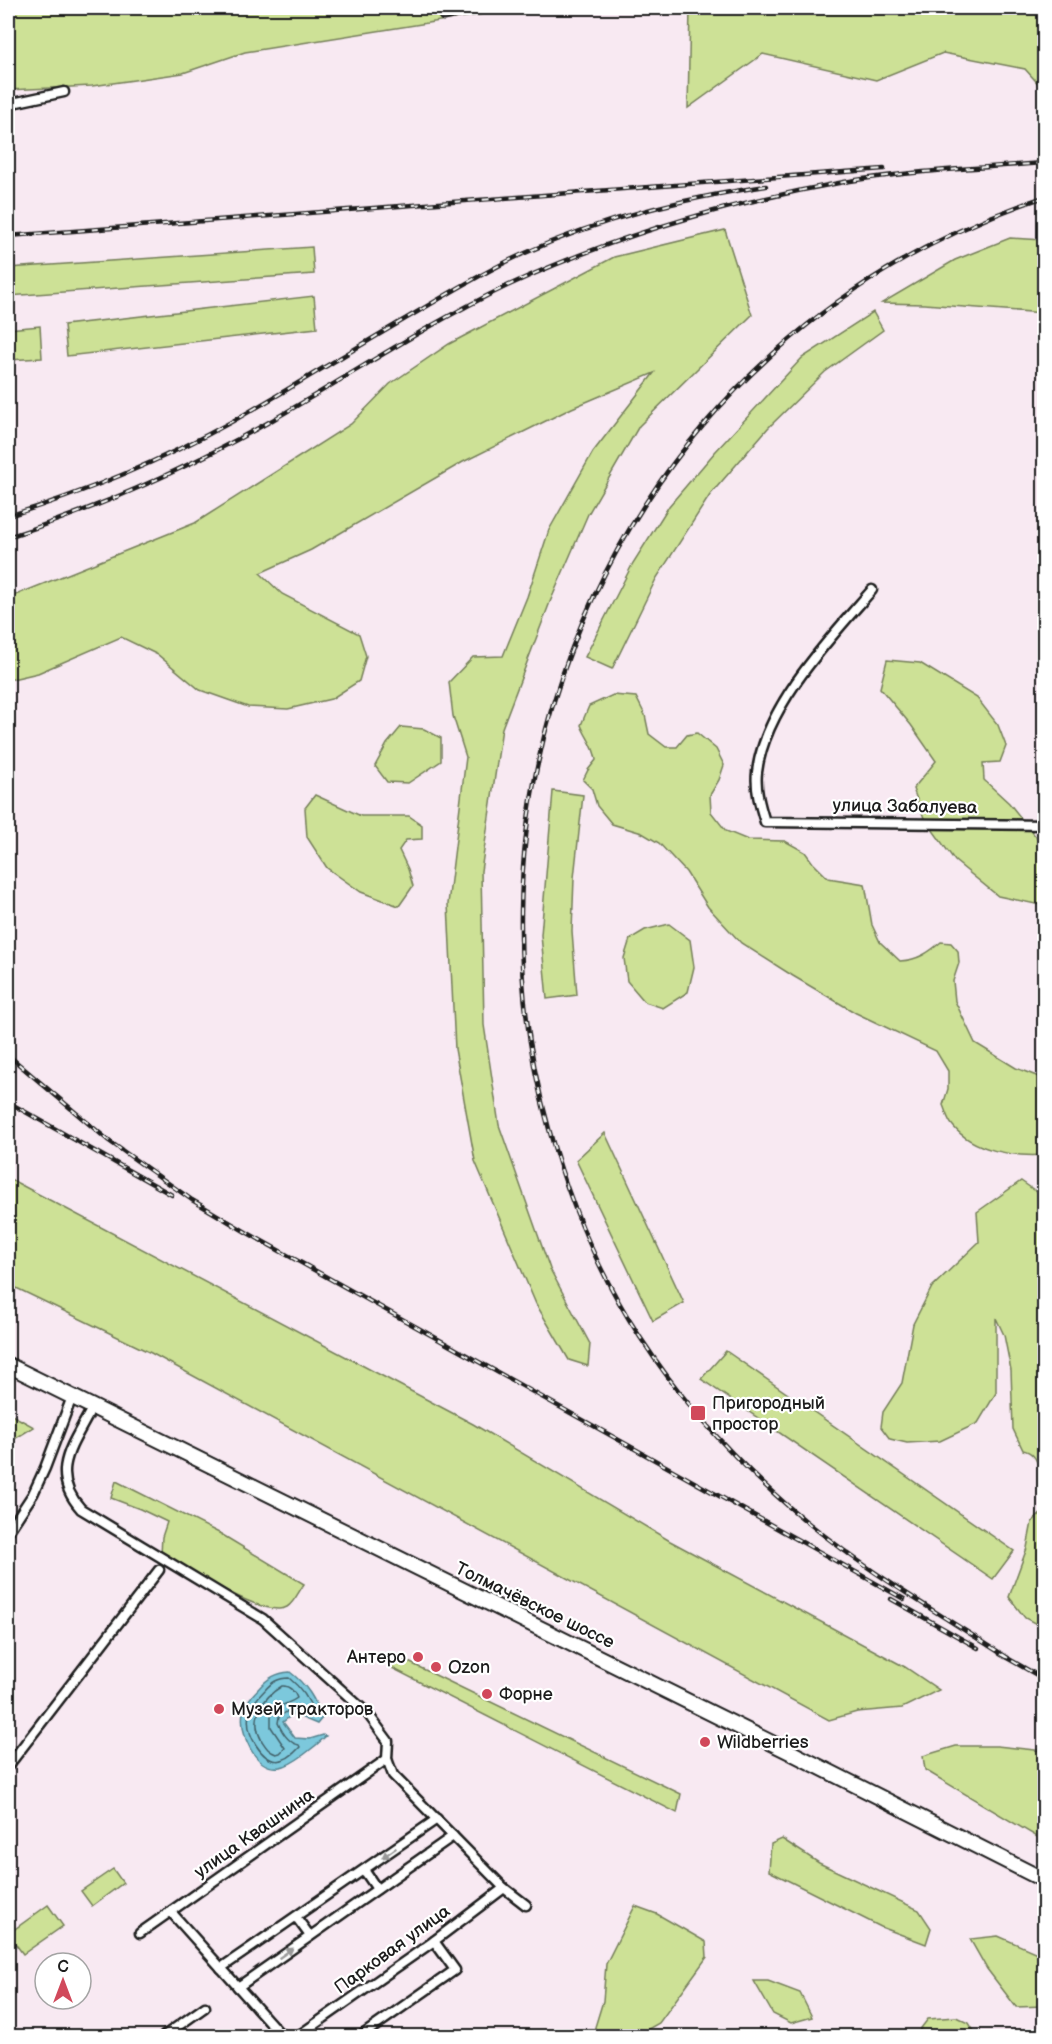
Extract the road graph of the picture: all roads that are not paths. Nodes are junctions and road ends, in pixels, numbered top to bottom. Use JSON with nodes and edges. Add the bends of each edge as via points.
{"nodes":[{"id":1,"x":476,"y":8,"type":"edge"},
{"id":2,"x":444,"y":15,"type":"dead end"},
{"id":3,"x":64,"y":92,"type":"dead end"},
{"id":4,"x":8,"y":104,"type":"edge"},
{"id":5,"x":872,"y":590,"type":"dead end"},
{"id":6,"x":1044,"y":825,"type":"edge"},
{"id":7,"x":8,"y":1365,"type":"edge"},
{"id":8,"x":72,"y":1397,"type":"junction"},
{"id":9,"x":92,"y":1408,"type":"junction"},
{"id":10,"x":8,"y":1532,"type":"edge"},
{"id":11,"x":159,"y":1570,"type":"dead end"},
{"id":12,"x":387,"y":1759,"type":"junction"},
{"id":13,"x":8,"y":1766,"type":"edge"},
{"id":14,"x":437,"y":1820,"type":"junction"},
{"id":15,"x":453,"y":1836,"type":"junction"},
{"id":16,"x":364,"y":1870,"type":"junction"},
{"id":17,"x":1044,"y":1880,"type":"edge"},
{"id":18,"x":504,"y":1888,"type":"junction"},
{"id":19,"x":377,"y":1889,"type":"junction"},
{"id":20,"x":526,"y":1905,"type":"dead end"},
{"id":21,"x":171,"y":1912,"type":"junction"},
{"id":22,"x":296,"y":1917,"type":"junction"},
{"id":23,"x":140,"y":1933,"type":"dead end"},
{"id":24,"x":310,"y":1936,"type":"junction"},
{"id":25,"x":434,"y":1941,"type":"junction"},
{"id":26,"x":221,"y":1968,"type":"junction"},
{"id":27,"x":238,"y":1987,"type":"junction"},
{"id":28,"x":205,"y":2007,"type":"dead end"},
{"id":29,"x":164,"y":2037,"type":"edge"},
{"id":30,"x":282,"y":2037,"type":"edge"},
{"id":31,"x":298,"y":2037,"type":"edge"},
{"id":32,"x":361,"y":2037,"type":"edge"}],
"edges":[{"from":1,"to":2,"type":"street"},
{"from":3,"to":4,"type":"street"},
{"from":5,"to":6,"type":"street","name":"улица Забалуева","via":[[781,704],[756,772],[758,802],[765,822]]},
{"from":7,"to":8,"type":"main road","name":"Толмачёвское шоссе"},
{"from":8,"to":9,"type":"main road","name":"Толмачёвское шоссе"},
{"from":8,"to":10,"type":"street","via":[[33,1494]]},
{"from":9,"to":12,"type":"street","via":[[67,1455],[64,1475],[69,1496],[81,1509],[263,1619],[368,1714],[388,1741]]},
{"from":9,"to":17,"type":"main road","name":"Толмачёвское шоссе"},
{"from":11,"to":13,"type":"street"},
{"from":12,"to":14,"type":"street","via":[[393,1775]]},
{"from":12,"to":21,"type":"street","name":"улица Квашнина"},
{"from":14,"to":15,"type":"street"},
{"from":14,"to":16,"type":"street","one_way":true},
{"from":15,"to":18,"type":"street"},
{"from":15,"to":19,"type":"street"},
{"from":16,"to":19,"type":"street"},
{"from":16,"to":22,"type":"street"},
{"from":18,"to":20,"type":"street"},
{"from":18,"to":25,"type":"street","name":"Парковая улица"},
{"from":19,"to":24,"type":"street"},
{"from":21,"to":23,"type":"street","name":"улица Квашнина"},
{"from":21,"to":26,"type":"street"},
{"from":22,"to":24,"type":"street"},
{"from":22,"to":26,"type":"street"},
{"from":27,"to":24,"type":"street","one_way":true},
{"from":25,"to":31,"type":"street","name":"Парковая улица"},
{"from":25,"to":32,"type":"street","via":[[455,1970]]},
{"from":26,"to":27,"type":"street"},
{"from":27,"to":30,"type":"street"},
{"from":28,"to":29,"type":"street"}]}
